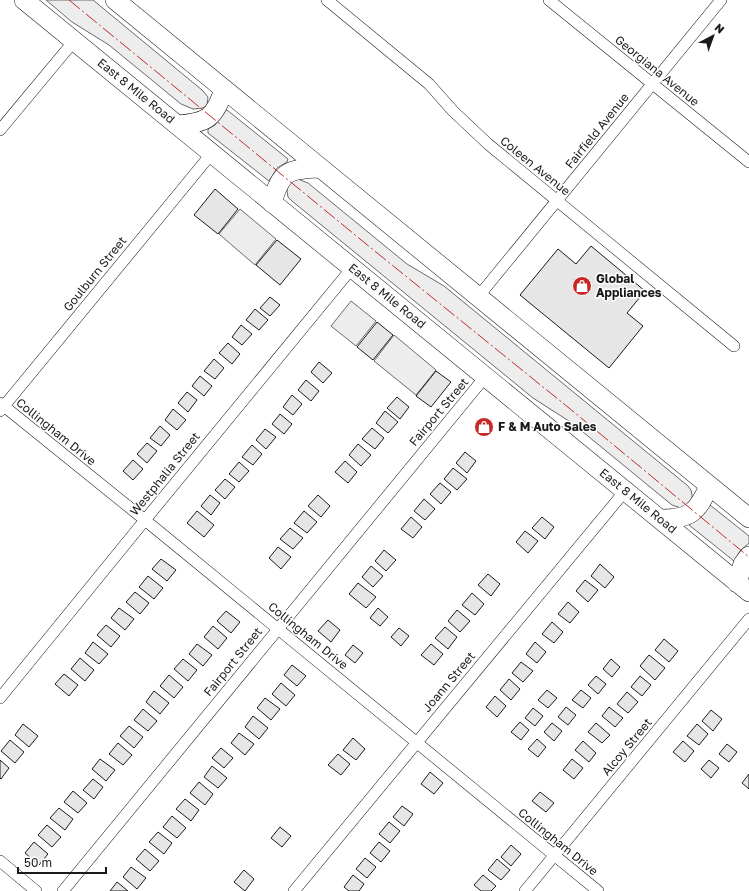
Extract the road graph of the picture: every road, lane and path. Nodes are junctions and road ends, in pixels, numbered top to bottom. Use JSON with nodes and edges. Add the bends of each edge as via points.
{"nodes":[{"id":1,"x":24,"y":0,"type":"edge"},
{"id":2,"x":116,"y":0,"type":"edge"},
{"id":3,"x":327,"y":0,"type":"edge"},
{"id":4,"x":549,"y":0,"type":"edge"},
{"id":5,"x":721,"y":0,"type":"edge"},
{"id":6,"x":74,"y":41,"type":"junction"},
{"id":7,"x":652,"y":84,"type":"junction"},
{"id":8,"x":224,"y":89,"type":"junction"},
{"id":9,"x":177,"y":125,"type":"junction"},
{"id":10,"x":0,"y":130,"type":"edge"},
{"id":11,"x":212,"y":153,"type":"junction"},
{"id":12,"x":749,"y":162,"type":"edge"},
{"id":13,"x":319,"y":168,"type":"junction"},
{"id":14,"x":557,"y":200,"type":"junction"},
{"id":15,"x":272,"y":203,"type":"junction"},
{"id":16,"x":352,"y":268,"type":"junction"},
{"id":17,"x":478,"y":297,"type":"junction"},
{"id":18,"x":734,"y":346,"type":"dead end"},
{"id":19,"x":485,"y":377,"type":"junction"},
{"id":20,"x":1,"y":407,"type":"edge"},
{"id":21,"x":709,"y":486,"type":"junction"},
{"id":22,"x":624,"y":491,"type":"junction"},
{"id":23,"x":749,"y":518,"type":"edge"},
{"id":24,"x":660,"y":519,"type":"junction"},
{"id":25,"x":145,"y":520,"type":"junction"},
{"id":26,"x":749,"y":556,"type":"edge"},
{"id":27,"x":743,"y":588,"type":"edge"},
{"id":28,"x":749,"y":619,"type":"edge"},
{"id":29,"x":278,"y":629,"type":"junction"},
{"id":30,"x":0,"y":698,"type":"edge"},
{"id":31,"x":416,"y":743,"type":"junction"},
{"id":32,"x":554,"y":855,"type":"junction"},
{"id":33,"x":0,"y":861,"type":"edge"},
{"id":34,"x":36,"y":891,"type":"edge"},
{"id":35,"x":63,"y":891,"type":"edge"},
{"id":36,"x":294,"y":891,"type":"edge"},
{"id":37,"x":525,"y":891,"type":"edge"},
{"id":38,"x":598,"y":891,"type":"edge"}],
"edges":[{"from":1,"to":6,"type":"highway","name":"East 8 Mile Road"},
{"from":2,"to":8,"type":"highway"},
{"from":3,"to":14,"type":"street","name":"Coleen Avenue","via":[[417,74],[488,144]]},
{"from":4,"to":7,"type":"street","name":"Georgiana Avenue"},
{"from":5,"to":7,"type":"street","name":"Fairfield Avenue"},
{"from":6,"to":9,"type":"highway","name":"East 8 Mile Road"},
{"from":6,"to":10,"type":"street"},
{"from":7,"to":12,"type":"street","name":"Georgiana Avenue"},
{"from":7,"to":14,"type":"street","name":"Fairfield Avenue"},
{"from":8,"to":9,"type":"highway","via":[[217,107],[208,118],[193,124]]},
{"from":8,"to":13,"type":"highway"},
{"from":9,"to":11,"type":"highway","name":"East 8 Mile Road"},
{"from":11,"to":15,"type":"highway","name":"East 8 Mile Road"},
{"from":11,"to":20,"type":"street","name":"Goulburn Street"},
{"from":13,"to":15,"type":"highway","via":[[300,168],[286,174],[278,185]]},
{"from":13,"to":17,"type":"highway"},
{"from":14,"to":17,"type":"street","name":"Fairfield Avenue"},
{"from":14,"to":18,"type":"street","name":"Coleen Avenue"},
{"from":15,"to":16,"type":"highway","name":"East 8 Mile Road"},
{"from":16,"to":19,"type":"highway","name":"East 8 Mile Road"},
{"from":16,"to":25,"type":"street","name":"Westphalia Street"},
{"from":17,"to":21,"type":"highway"},
{"from":19,"to":22,"type":"highway","name":"East 8 Mile Road"},
{"from":19,"to":29,"type":"street","name":"Fairport Street"},
{"from":20,"to":25,"type":"street","name":"Collingham Drive"},
{"from":21,"to":23,"type":"highway"},
{"from":21,"to":24,"type":"highway","via":[[691,514],[674,520]]},
{"from":22,"to":24,"type":"highway","name":"East 8 Mile Road"},
{"from":22,"to":31,"type":"street","name":"Joann Street"},
{"from":24,"to":27,"type":"highway","name":"East 8 Mile Road"},
{"from":25,"to":29,"type":"street","name":"Collingham Drive"},
{"from":25,"to":30,"type":"street","name":"Westphalia Street"},
{"from":26,"to":27,"type":"highway","via":[[743,564]]},
{"from":28,"to":32,"type":"street","name":"Alcoy Street"},
{"from":29,"to":31,"type":"street","name":"Collingham Drive"},
{"from":29,"to":35,"type":"street","name":"Fairport Street"},
{"from":31,"to":32,"type":"street","name":"Collingham Drive"},
{"from":31,"to":36,"type":"street","name":"Joann Street"},
{"from":32,"to":37,"type":"street","name":"Alcoy Street"},
{"from":32,"to":38,"type":"street","name":"Collingham Drive"},
{"from":33,"to":34,"type":"street"}]}
